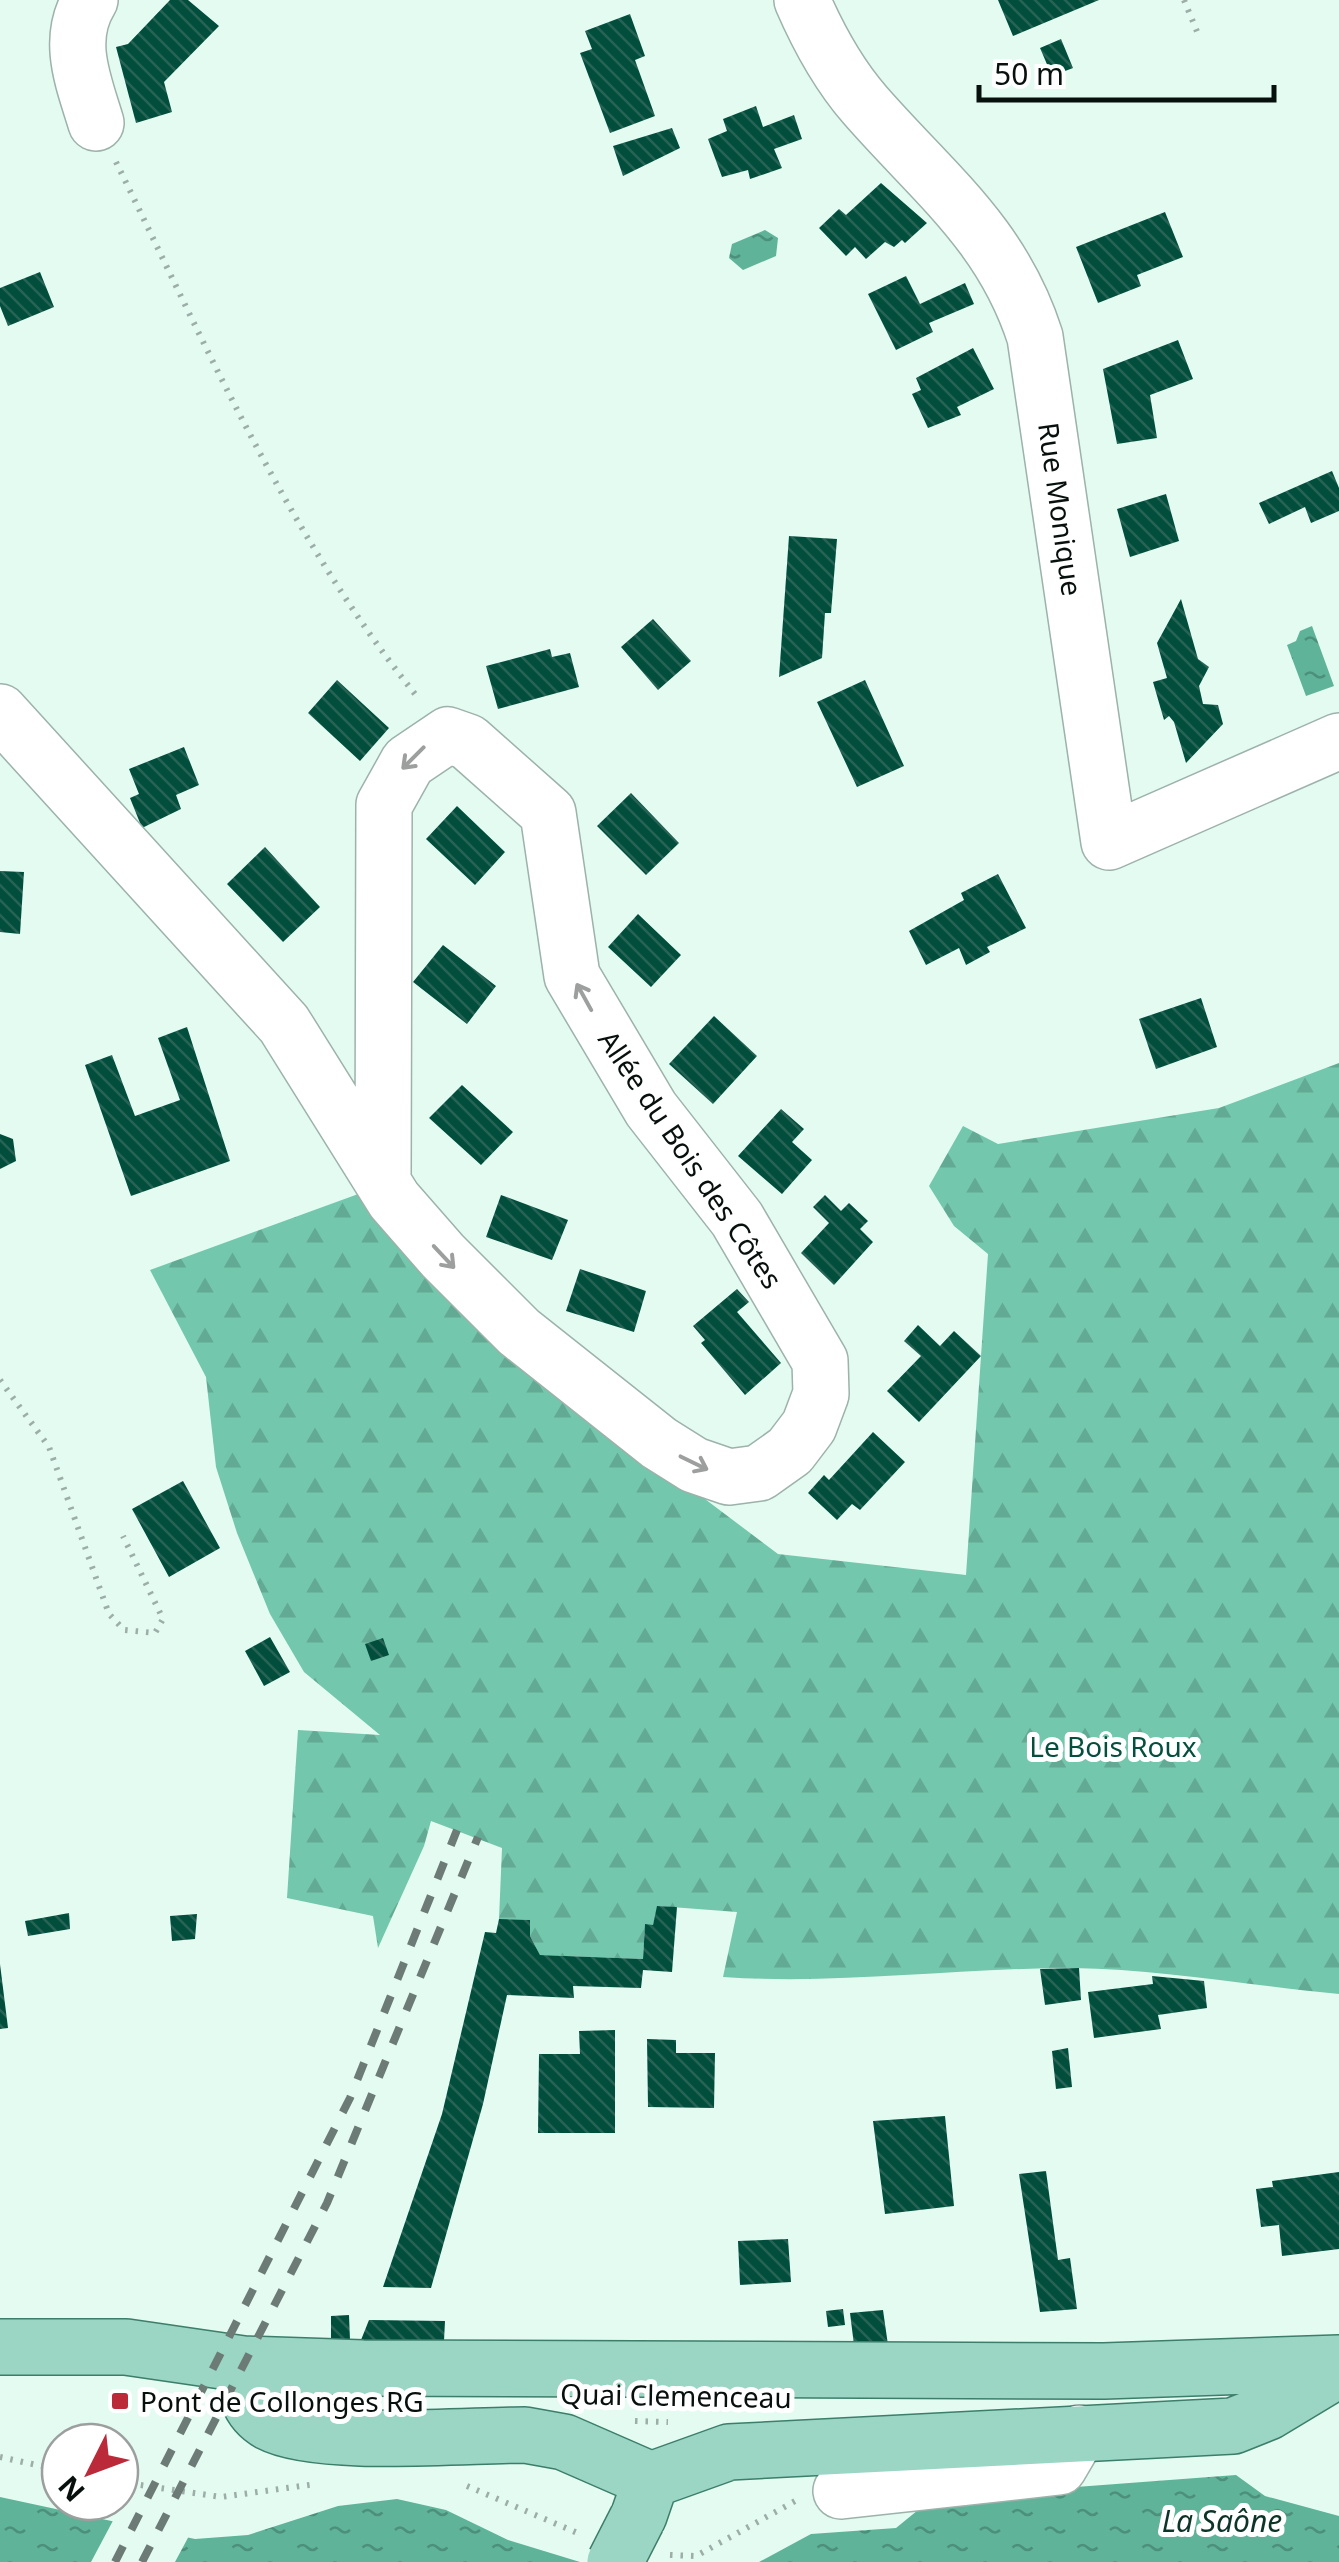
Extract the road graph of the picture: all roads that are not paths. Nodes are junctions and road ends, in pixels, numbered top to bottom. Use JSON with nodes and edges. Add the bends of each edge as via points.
{"nodes":[{"id":1,"x":90,"y":0,"type":"edge"},
{"id":2,"x":802,"y":0,"type":"edge"},
{"id":3,"x":96,"y":123,"type":"road end"},
{"id":4,"x":0,"y":712,"type":"edge"},
{"id":5,"x":1339,"y":741,"type":"edge"},
{"id":6,"x":383,"y":1182,"type":"junction"},
{"id":7,"x":8,"y":2348,"type":"edge"},
{"id":8,"x":242,"y":2376,"type":"junction"},
{"id":9,"x":1329,"y":2381,"type":"edge"},
{"id":10,"x":1078,"y":2433,"type":"junction"},
{"id":11,"x":842,"y":2491,"type":"road end"},
{"id":12,"x":633,"y":2531,"type":"edge"}],
"edges":[{"from":1,"to":3,"type":"street","via":[[77,62]]},
{"from":2,"to":5,"type":"street","name":"Rue Monique","via":[[862,102],[978,224],[1022,297],[1036,337],[1109,842]]},
{"from":4,"to":6,"type":"street","name":"Allée du Bois des Côtes","via":[[284,1024]]},
{"from":6,"to":6,"type":"street","name":"Allée du Bois des Côtes","one_way":true,"via":[[442,1256],[519,1332],[694,1465],[730,1477],[759,1473],[810,1426],[821,1394],[820,1361],[804,1328],[736,1219],[651,1109],[572,976],[548,814],[468,742],[448,734],[408,762],[384,804]]},
{"from":7,"to":8,"type":"main road","name":"Quai Clemenceau","via":[[124,2374]]},
{"from":8,"to":9,"type":"main road","name":"Quai Clemenceau","via":[[1086,2400]]},
{"from":8,"to":12,"type":"main road","via":[[252,2408],[270,2423],[297,2431],[556,2440]]},
{"from":9,"to":10,"type":"main road","via":[[1232,2426]]},
{"from":10,"to":11,"type":"street","via":[[1059,2467]]},
{"from":10,"to":12,"type":"main road","via":[[728,2452]]}]}
